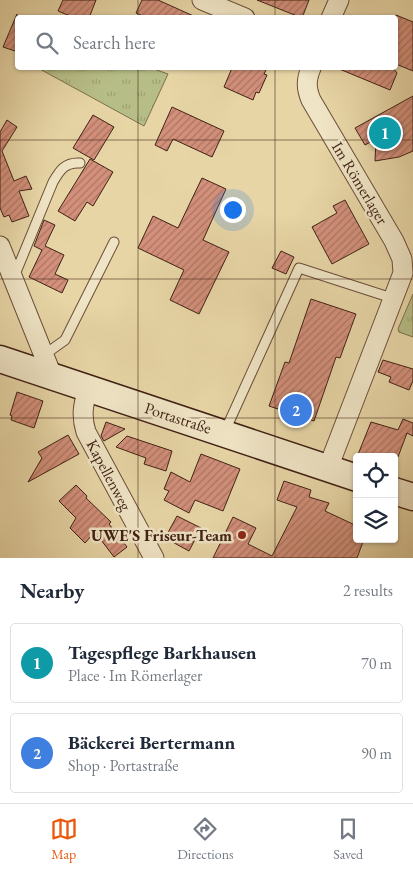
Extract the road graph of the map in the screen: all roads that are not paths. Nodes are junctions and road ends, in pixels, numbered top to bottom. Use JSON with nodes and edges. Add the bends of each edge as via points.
{"nodes":[{"id":1,"x":202,"y":0,"type":"edge"},
{"id":2,"x":339,"y":0,"type":"edge"},
{"id":3,"x":238,"y":15,"type":"edge"},
{"id":4,"x":333,"y":15,"type":"edge"},
{"id":5,"x":310,"y":70,"type":"edge"},
{"id":6,"x":80,"y":163,"type":"dead end"},
{"id":7,"x":114,"y":242,"type":"dead end"},
{"id":8,"x":0,"y":246,"type":"edge"},
{"id":9,"x":13,"y":279,"type":"junction"},
{"id":10,"x":395,"y":299,"type":"junction"},
{"id":11,"x":0,"y":360,"type":"edge"},
{"id":12,"x":49,"y":367,"type":"junction"},
{"id":13,"x":88,"y":389,"type":"junction"},
{"id":14,"x":224,"y":434,"type":"junction"},
{"id":15,"x":328,"y":468,"type":"junction"},
{"id":16,"x":353,"y":477,"type":"edge"},
{"id":17,"x":398,"y":492,"type":"edge"},
{"id":18,"x":413,"y":497,"type":"edge"},
{"id":19,"x":154,"y":558,"type":"edge"}],
"edges":[{"from":1,"to":3,"type":"street"},
{"from":2,"to":4,"type":"street"},
{"from":5,"to":10,"type":"street","name":"Im Römerlager","via":[[306,89],[311,100],[402,259],[404,273]]},
{"from":6,"to":9,"type":"lane","via":[[71,162],[53,182]]},
{"from":7,"to":12,"type":"lane","via":[[66,340]]},
{"from":8,"to":9,"type":"street"},
{"from":9,"to":12,"type":"street"},
{"from":10,"to":14,"type":"lane","via":[[299,268]]},
{"from":10,"to":15,"type":"street","name":"Im Römerlager"},
{"from":11,"to":12,"type":"main road","name":"Portastraße"},
{"from":12,"to":13,"type":"main road","name":"Portastraße"},
{"from":13,"to":14,"type":"main road","name":"Portastraße"},
{"from":13,"to":19,"type":"street","name":"Kapellenweg","via":[[82,408],[86,432]]},
{"from":14,"to":15,"type":"main road","name":"Portastraße"},
{"from":15,"to":16,"type":"main road","name":"Portastraße"},
{"from":17,"to":18,"type":"main road"}]}
